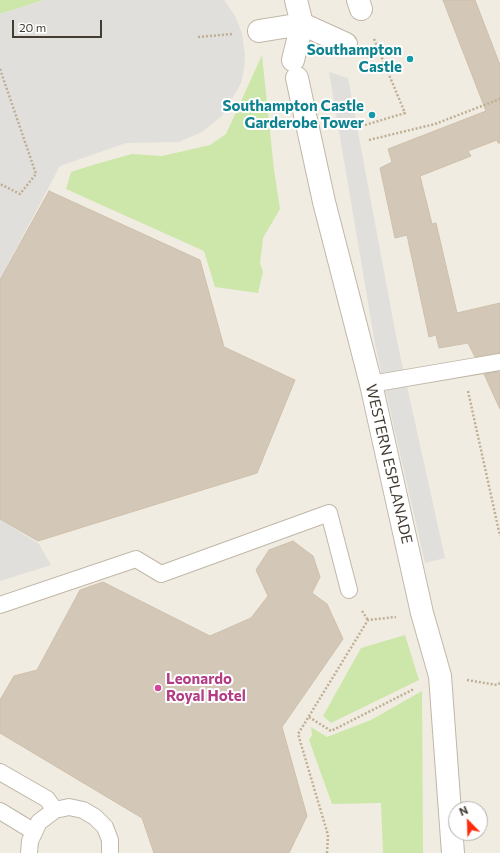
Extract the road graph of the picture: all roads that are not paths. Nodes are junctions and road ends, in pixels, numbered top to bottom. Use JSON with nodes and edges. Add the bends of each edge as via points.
{"nodes":[{"id":1,"x":296,"y":0,"type":"edge"},
{"id":2,"x":302,"y":24,"type":"junction"},
{"id":3,"x":258,"y":31,"type":"road end"},
{"id":4,"x":346,"y":44,"type":"dead end"},
{"id":5,"x":500,"y":362,"type":"edge"},
{"id":6,"x":372,"y":384,"type":"junction"},
{"id":7,"x":349,"y":590,"type":"dead end"},
{"id":8,"x":0,"y":605,"type":"edge"},
{"id":9,"x":0,"y":772,"type":"edge"},
{"id":10,"x":55,"y":810,"type":"junction"},
{"id":11,"x":0,"y":811,"type":"edge"},
{"id":12,"x":33,"y":831,"type":"junction"},
{"id":13,"x":29,"y":853,"type":"edge"},
{"id":14,"x":110,"y":853,"type":"edge"},
{"id":15,"x":453,"y":853,"type":"edge"}],
"edges":[{"from":1,"to":2,"type":"street"},
{"from":2,"to":3,"type":"street"},
{"from":2,"to":4,"type":"street"},
{"from":2,"to":6,"type":"street","name":"WESTERN ESPLANADE","via":[[295,69],[324,202]]},
{"from":5,"to":6,"type":"lane"},
{"from":6,"to":15,"type":"street","name":"WESTERN ESPLANADE","via":[[422,613],[440,676]]},
{"from":7,"to":8,"type":"lane","via":[[329,513],[161,574],[136,560]]},
{"from":9,"to":10,"type":"lane","via":[[47,799]]},
{"from":10,"to":12,"type":"lane"},
{"from":10,"to":14,"type":"lane","via":[[83,810],[95,817],[105,827],[110,840]]},
{"from":11,"to":12,"type":"lane"},
{"from":12,"to":13,"type":"lane"}]}
